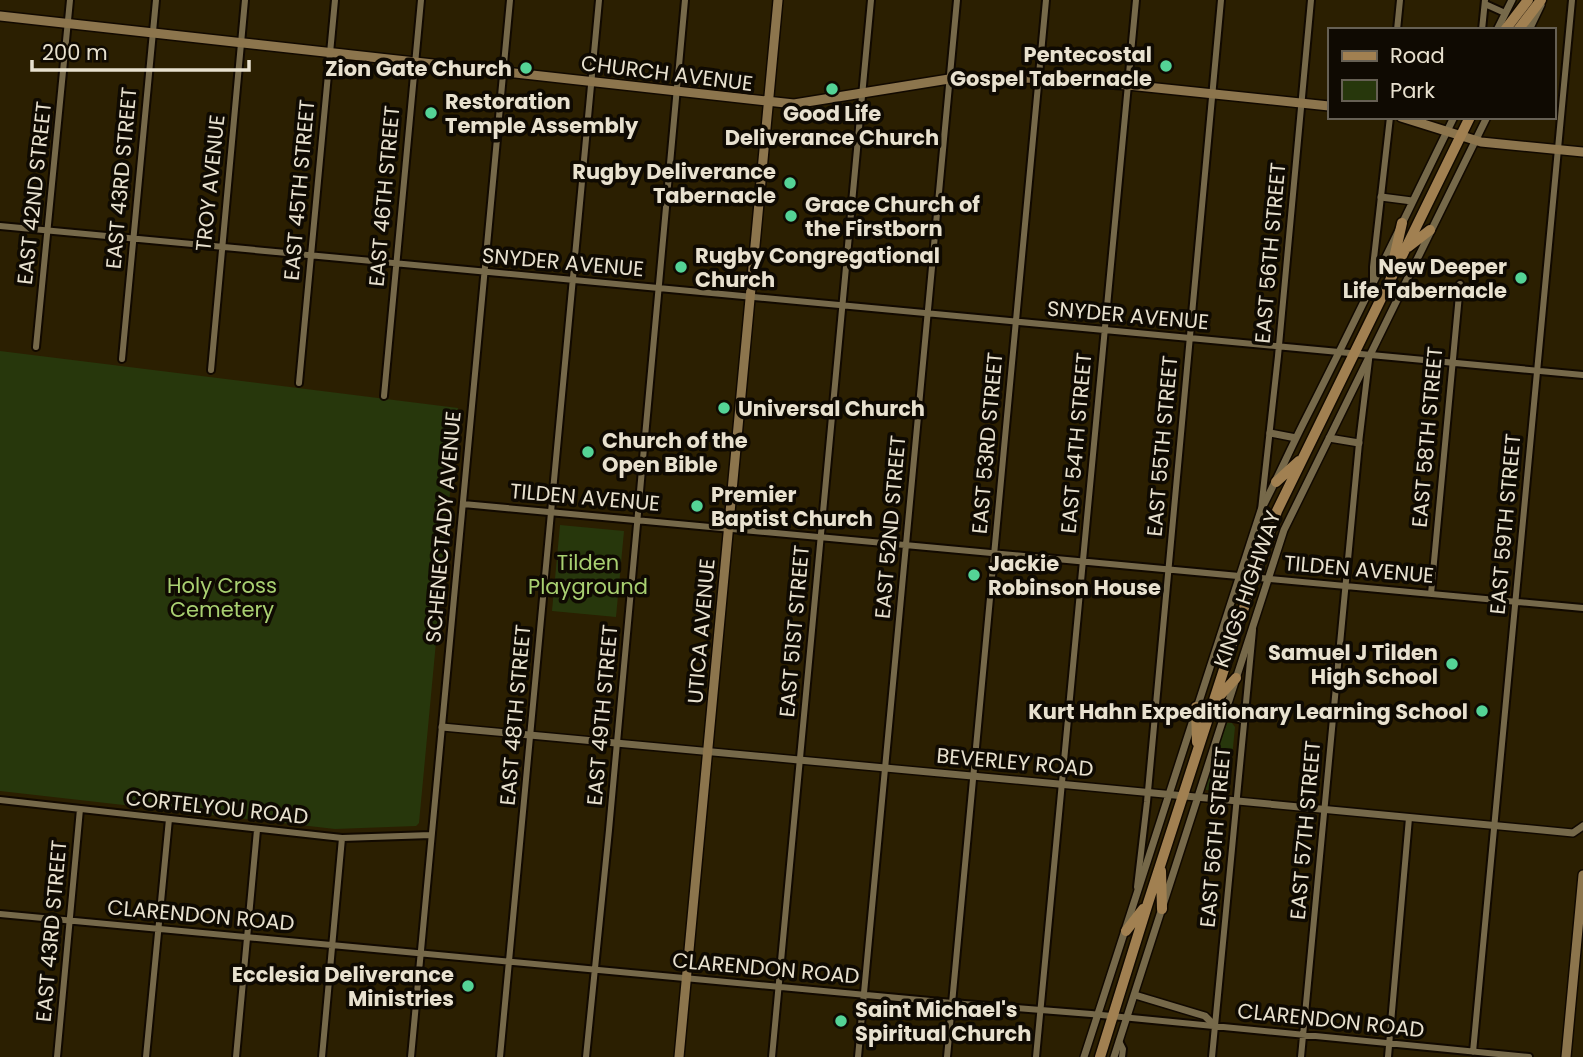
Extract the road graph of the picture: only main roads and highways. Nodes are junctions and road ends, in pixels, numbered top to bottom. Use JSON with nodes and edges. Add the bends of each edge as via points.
{"nodes":[{"id":1,"x":778,"y":0,"type":"edge"},
{"id":2,"x":1528,"y":0,"type":"edge"},
{"id":3,"x":1543,"y":0,"type":"edge"},
{"id":4,"x":0,"y":16,"type":"edge"},
{"id":5,"x":1507,"y":28,"type":"edge"},
{"id":6,"x":1517,"y":28,"type":"edge"},
{"id":7,"x":1518,"y":28,"type":"edge"},
{"id":8,"x":768,"y":102,"type":"junction"},
{"id":9,"x":1328,"y":106,"type":"edge"},
{"id":10,"x":1407,"y":119,"type":"edge"},
{"id":11,"x":1469,"y":119,"type":"edge"},
{"id":12,"x":1461,"y":136,"type":"junction"},
{"id":13,"x":1583,"y":152,"type":"edge"},
{"id":14,"x":1402,"y":223,"type":"road end"},
{"id":15,"x":1430,"y":230,"type":"road end"},
{"id":16,"x":1405,"y":249,"type":"junction"},
{"id":17,"x":1388,"y":284,"type":"junction"},
{"id":18,"x":1305,"y":455,"type":"junction"},
{"id":19,"x":1276,"y":482,"type":"road end"},
{"id":20,"x":1236,"y":678,"type":"road end"},
{"id":21,"x":1213,"y":703,"type":"junction"},
{"id":22,"x":1196,"y":707,"type":"road end"},
{"id":23,"x":1197,"y":753,"type":"junction"},
{"id":24,"x":1161,"y":863,"type":"junction"},
{"id":25,"x":1583,"y":874,"type":"edge"},
{"id":26,"x":1148,"y":903,"type":"junction"},
{"id":27,"x":1162,"y":909,"type":"road end"},
{"id":28,"x":1581,"y":924,"type":"edge"},
{"id":29,"x":1126,"y":931,"type":"road end"},
{"id":30,"x":679,"y":1057,"type":"edge"},
{"id":31,"x":1100,"y":1057,"type":"edge"},
{"id":32,"x":1566,"y":1057,"type":"edge"}],
"edges":[{"from":1,"to":8,"type":"main road","name":"UTICA AVENUE"},
{"from":2,"to":5,"type":"main road"},
{"from":2,"to":6,"type":"main road"},
{"from":3,"to":7,"type":"main road"},
{"from":4,"to":8,"type":"main road","name":"CHURCH AVENUE"},
{"from":8,"to":9,"type":"main road","name":"CHURCH AVENUE","via":[[794,104],[949,79],[1039,78]]},
{"from":8,"to":30,"type":"main road","name":"UTICA AVENUE"},
{"from":10,"to":12,"type":"main road"},
{"from":11,"to":12,"type":"main road","name":"KINGS HIGHWAY"},
{"from":12,"to":13,"type":"main road"},
{"from":12,"to":16,"type":"main road","name":"KINGS HIGHWAY"},
{"from":14,"to":17,"type":"main road"},
{"from":15,"to":16,"type":"main road"},
{"from":16,"to":17,"type":"main road","name":"KINGS HIGHWAY"},
{"from":17,"to":18,"type":"main road","name":"KINGS HIGHWAY"},
{"from":18,"to":19,"type":"main road"},
{"from":18,"to":21,"type":"main road","name":"KINGS HIGHWAY","via":[[1277,511]]},
{"from":20,"to":21,"type":"main road"},
{"from":21,"to":23,"type":"main road","name":"KINGS HIGHWAY"},
{"from":22,"to":23,"type":"main road"},
{"from":23,"to":24,"type":"main road","name":"KINGS HIGHWAY"},
{"from":24,"to":26,"type":"main road","name":"KINGS HIGHWAY"},
{"from":24,"to":27,"type":"main road"},
{"from":25,"to":28,"type":"main road"},
{"from":26,"to":29,"type":"main road"},
{"from":26,"to":31,"type":"main road","name":"KINGS HIGHWAY"},
{"from":28,"to":32,"type":"main road"}]}
